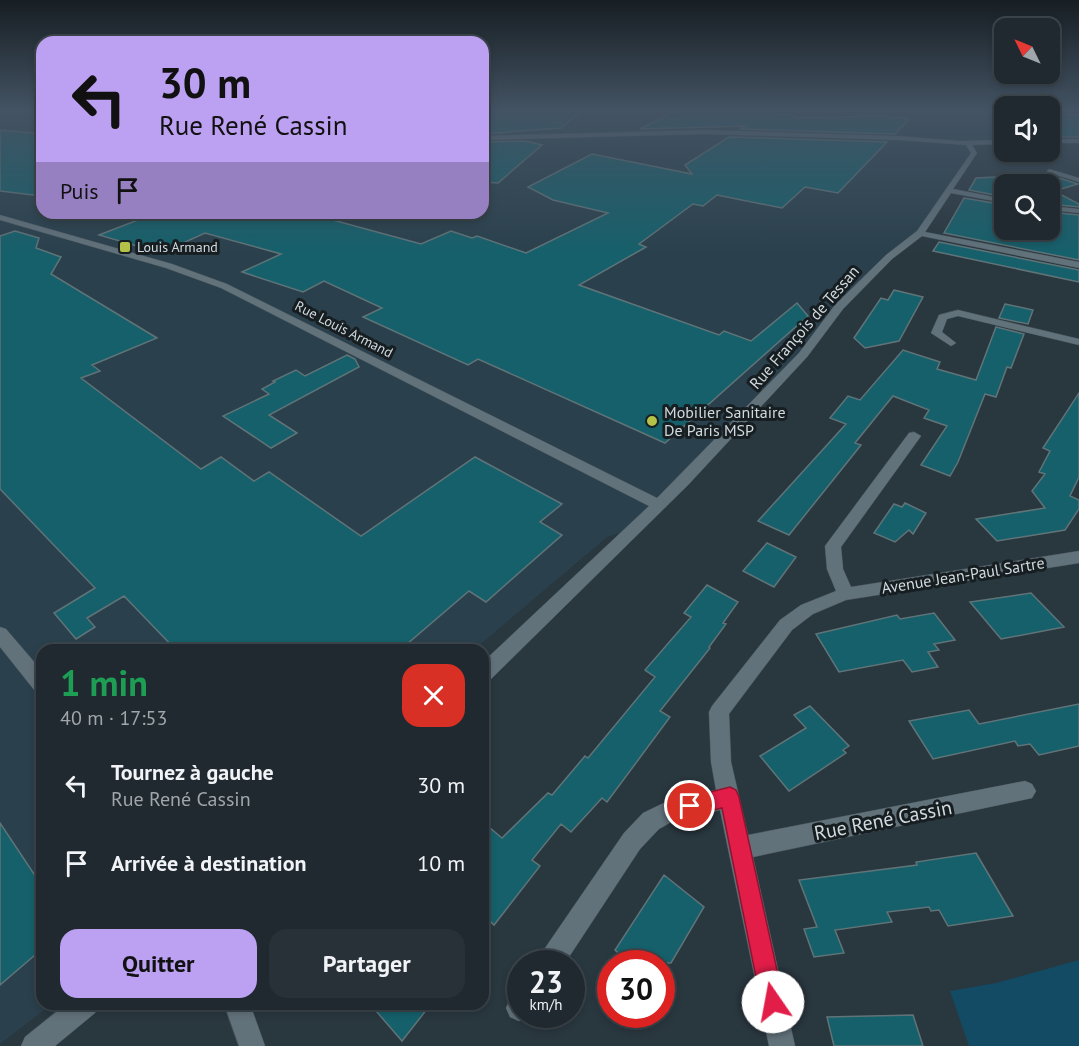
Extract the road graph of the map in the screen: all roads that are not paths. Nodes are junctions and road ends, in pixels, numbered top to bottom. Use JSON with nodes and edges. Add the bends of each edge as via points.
{"nodes":[{"id":1,"x":971,"y":158,"type":"edge"},
{"id":2,"x":1049,"y":171,"type":"dead end"},
{"id":3,"x":1079,"y":180,"type":"edge"},
{"id":4,"x":950,"y":191,"type":"junction"},
{"id":5,"x":994,"y":199,"type":"edge"},
{"id":6,"x":1060,"y":209,"type":"edge"},
{"id":7,"x":1079,"y":211,"type":"edge"},
{"id":8,"x":0,"y":217,"type":"edge"},
{"id":9,"x":920,"y":233,"type":"junction"},
{"id":10,"x":1079,"y":265,"type":"edge"},
{"id":11,"x":1079,"y":342,"type":"edge"},
{"id":12,"x":951,"y":343,"type":"dead end"},
{"id":13,"x":914,"y":436,"type":"dead end"},
{"id":14,"x":659,"y":505,"type":"junction"},
{"id":15,"x":1079,"y":557,"type":"edge"},
{"id":16,"x":846,"y":594,"type":"junction"},
{"id":17,"x":0,"y":634,"type":"edge"},
{"id":18,"x":489,"y":668,"type":"edge"},
{"id":19,"x":36,"y":678,"type":"edge"},
{"id":20,"x":1025,"y":791,"type":"dead end"},
{"id":21,"x":730,"y":797,"type":"junction"},
{"id":22,"x":741,"y":848,"type":"junction"},
{"id":23,"x":559,"y":950,"type":"edge"},
{"id":24,"x":79,"y":1010,"type":"edge"},
{"id":25,"x":239,"y":1010,"type":"edge"},
{"id":26,"x":34,"y":1046,"type":"edge"},
{"id":27,"x":252,"y":1046,"type":"edge"},
{"id":28,"x":782,"y":1046,"type":"edge"}],
"edges":[{"from":1,"to":4,"type":"street","name":"Rue François de Tessan"},
{"from":2,"to":3,"type":"street"},
{"from":4,"to":5,"type":"street"},
{"from":4,"to":9,"type":"street","name":"Rue François de Tessan"},
{"from":6,"to":7,"type":"street"},
{"from":8,"to":14,"type":"street","name":"Rue Louis Armand","via":[[170,266],[224,286]]},
{"from":9,"to":10,"type":"street"},
{"from":9,"to":14,"type":"street","name":"Rue François de Tessan","via":[[889,256],[839,307],[790,370]]},
{"from":11,"to":12,"type":"street","via":[[958,313],[944,317],[936,333]]},
{"from":13,"to":16,"type":"street","via":[[833,546],[835,569]]},
{"from":14,"to":18,"type":"street","name":"Rue François de Tessan"},
{"from":15,"to":16,"type":"street","name":"Avenue Jean-Paul Sartre"},
{"from":16,"to":21,"type":"street","via":[[797,614],[719,712],[721,762]]},
{"from":17,"to":19,"type":"street"},
{"from":20,"to":22,"type":"street","name":"Rue René Cassin"},
{"from":21,"to":22,"type":"street"},
{"from":21,"to":23,"type":"street","via":[[670,811],[651,822],[632,841]]},
{"from":22,"to":28,"type":"street"},
{"from":24,"to":26,"type":"street"},
{"from":25,"to":27,"type":"street"}]}
